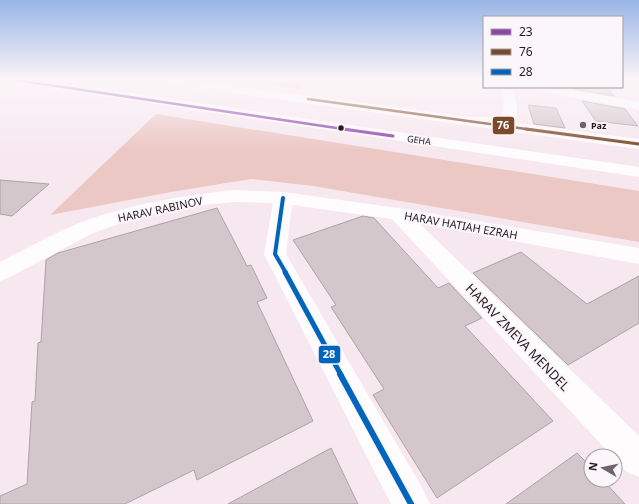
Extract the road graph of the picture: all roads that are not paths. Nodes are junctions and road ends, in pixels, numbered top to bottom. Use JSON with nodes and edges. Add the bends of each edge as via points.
{"nodes":[{"id":1,"x":168,"y":103,"type":"edge"},
{"id":2,"x":331,"y":103,"type":"edge"},
{"id":3,"x":508,"y":103,"type":"edge"},
{"id":4,"x":621,"y":103,"type":"edge"},
{"id":5,"x":639,"y":106,"type":"edge"},
{"id":6,"x":471,"y":121,"type":"junction"},
{"id":7,"x":639,"y":144,"type":"edge"},
{"id":8,"x":639,"y":172,"type":"edge"},
{"id":9,"x":283,"y":198,"type":"junction"},
{"id":10,"x":398,"y":214,"type":"junction"},
{"id":11,"x":639,"y":256,"type":"edge"},
{"id":12,"x":1,"y":277,"type":"edge"},
{"id":13,"x":639,"y":460,"type":"edge"},
{"id":14,"x":411,"y":504,"type":"edge"}],
"edges":[{"from":1,"to":8,"type":"main road","name":"GEHA"},
{"from":2,"to":6,"type":"main road"},
{"from":3,"to":6,"type":"main road","via":[[509,119]]},
{"from":4,"to":5,"type":"main road"},
{"from":6,"to":7,"type":"main road"},
{"from":9,"to":10,"type":"main road","name":"HARAV HATIAH EZRAH"},
{"from":9,"to":12,"type":"main road","name":"HARAV RABINOV","via":[[234,196],[186,201],[134,212],[86,228]]},
{"from":9,"to":14,"type":"main road","via":[[275,254]]},
{"from":10,"to":11,"type":"main road","name":"HARAV HATIAH EZRAH"},
{"from":10,"to":13,"type":"main road","name":"HARAV ZMEVA MENDEL"}]}
